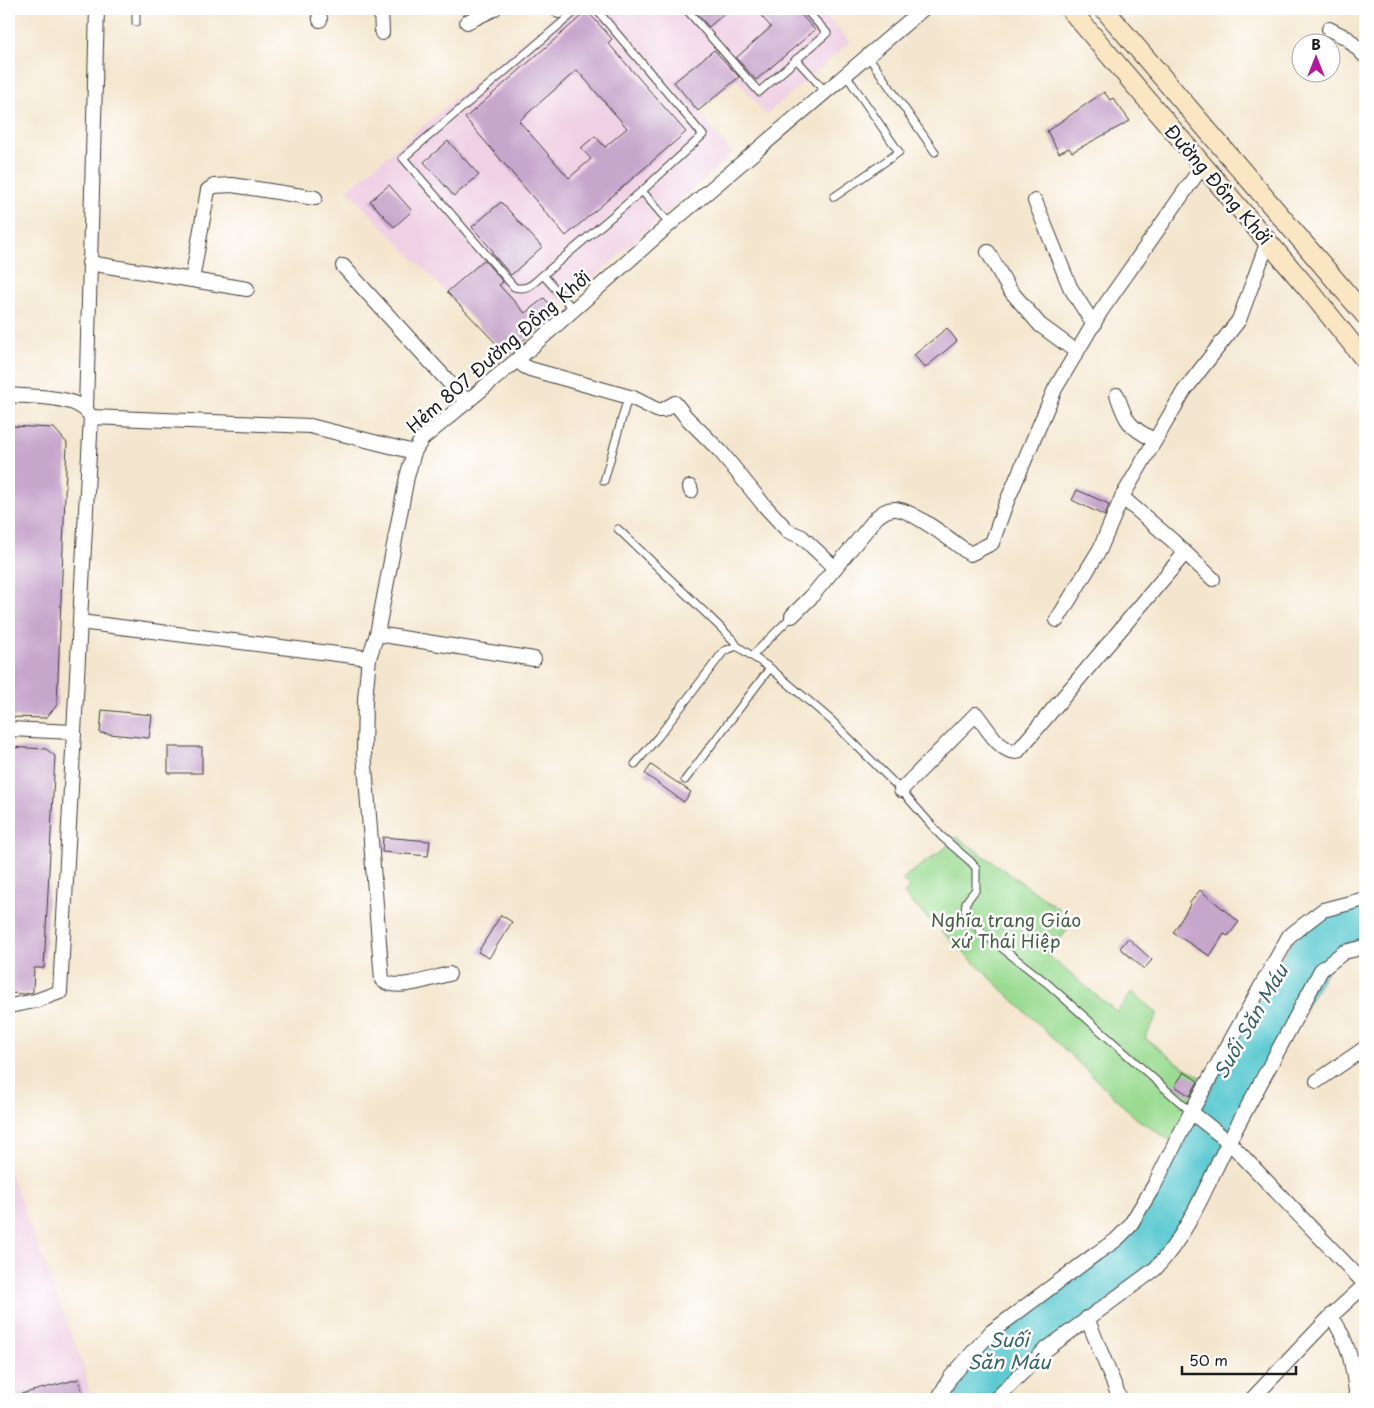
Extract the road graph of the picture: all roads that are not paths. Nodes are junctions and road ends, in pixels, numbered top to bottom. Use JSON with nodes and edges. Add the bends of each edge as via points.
{"nodes":[{"id":1,"x":97,"y":9,"type":"edge"},
{"id":2,"x":136,"y":9,"type":"edge"},
{"id":3,"x":381,"y":9,"type":"edge"},
{"id":4,"x":494,"y":9,"type":"edge"},
{"id":5,"x":578,"y":9,"type":"edge"},
{"id":6,"x":596,"y":9,"type":"edge"},
{"id":7,"x":686,"y":9,"type":"edge"},
{"id":8,"x":805,"y":9,"type":"edge"},
{"id":9,"x":923,"y":9,"type":"edge"},
{"id":10,"x":1070,"y":9,"type":"edge"},
{"id":11,"x":1104,"y":9,"type":"edge"},
{"id":12,"x":136,"y":22,"type":"dead end"},
{"id":13,"x":467,"y":22,"type":"dead end"},
{"id":14,"x":1329,"y":29,"type":"dead end"},
{"id":15,"x":382,"y":33,"type":"dead end"},
{"id":16,"x":868,"y":56,"type":"junction"},
{"id":17,"x":1365,"y":56,"type":"edge"},
{"id":18,"x":796,"y":59,"type":"junction"},
{"id":19,"x":846,"y":74,"type":"junction"},
{"id":20,"x":825,"y":91,"type":"junction"},
{"id":21,"x":934,"y":152,"type":"dead end"},
{"id":22,"x":1203,"y":165,"type":"junction"},
{"id":23,"x":642,"y":191,"type":"junction"},
{"id":24,"x":834,"y":197,"type":"dead end"},
{"id":25,"x":315,"y":198,"type":"dead end"},
{"id":26,"x":1035,"y":201,"type":"dead end"},
{"id":27,"x":670,"y":224,"type":"junction"},
{"id":28,"x":1268,"y":240,"type":"junction"},
{"id":29,"x":988,"y":252,"type":"dead end"},
{"id":30,"x":89,"y":264,"type":"junction"},
{"id":31,"x":343,"y":266,"type":"dead end"},
{"id":32,"x":543,"y":275,"type":"junction"},
{"id":33,"x":192,"y":280,"type":"junction"},
{"id":34,"x":248,"y":289,"type":"dead end"},
{"id":35,"x":574,"y":310,"type":"junction"},
{"id":36,"x":1365,"y":315,"type":"edge"},
{"id":37,"x":1094,"y":324,"type":"junction"},
{"id":38,"x":1077,"y":352,"type":"junction"},
{"id":39,"x":517,"y":360,"type":"junction"},
{"id":40,"x":1365,"y":360,"type":"edge"},
{"id":41,"x":9,"y":395,"type":"edge"},
{"id":42,"x":1117,"y":395,"type":"dead end"},
{"id":43,"x":628,"y":397,"type":"junction"},
{"id":44,"x":467,"y":402,"type":"junction"},
{"id":45,"x":88,"y":413,"type":"junction"},
{"id":46,"x":1154,"y":440,"type":"junction"},
{"id":47,"x":414,"y":452,"type":"junction"},
{"id":48,"x":604,"y":482,"type":"dead end"},
{"id":49,"x":1122,"y":497,"type":"junction"},
{"id":50,"x":618,"y":529,"type":"dead end"},
{"id":51,"x":1185,"y":553,"type":"junction"},
{"id":52,"x":835,"y":568,"type":"junction"},
{"id":53,"x":1213,"y":579,"type":"dead end"},
{"id":54,"x":792,"y":616,"type":"joint"},
{"id":55,"x":1057,"y":620,"type":"dead end"},
{"id":56,"x":80,"y":622,"type":"junction"},
{"id":57,"x":377,"y":634,"type":"junction"},
{"id":58,"x":737,"y":646,"type":"junction"},
{"id":59,"x":752,"y":656,"type":"junction"},
{"id":60,"x":369,"y":658,"type":"junction"},
{"id":61,"x":534,"y":659,"type":"dead end"},
{"id":62,"x":770,"y":668,"type":"junction"},
{"id":63,"x":9,"y":730,"type":"edge"},
{"id":64,"x":74,"y":732,"type":"junction"},
{"id":65,"x":635,"y":764,"type":"dead end"},
{"id":66,"x":685,"y":780,"type":"dead end"},
{"id":67,"x":901,"y":790,"type":"junction"},
{"id":68,"x":1365,"y":899,"type":"edge"},
{"id":69,"x":1365,"y":947,"type":"edge"},
{"id":70,"x":449,"y":974,"type":"dead end"},
{"id":71,"x":9,"y":1006,"type":"edge"},
{"id":72,"x":1365,"y":1048,"type":"edge"},
{"id":73,"x":1317,"y":1081,"type":"dead end"},
{"id":74,"x":1191,"y":1112,"type":"junction"},
{"id":75,"x":1229,"y":1142,"type":"junction"},
{"id":76,"x":1365,"y":1285,"type":"edge"},
{"id":77,"x":1331,"y":1316,"type":"junction"},
{"id":78,"x":1087,"y":1318,"type":"junction"},
{"id":79,"x":938,"y":1399,"type":"edge"},
{"id":80,"x":996,"y":1399,"type":"edge"},
{"id":81,"x":1120,"y":1399,"type":"edge"},
{"id":82,"x":1252,"y":1399,"type":"edge"},
{"id":83,"x":1357,"y":1399,"type":"edge"}],
"edges":[{"from":1,"to":30,"type":"street"},
{"from":2,"to":12,"type":"lane"},
{"from":3,"to":15,"type":"street"},
{"from":4,"to":13,"type":"street"},
{"from":5,"to":32,"type":"lane","via":[[403,158],[514,287],[526,288]]},
{"from":6,"to":23,"type":"lane","via":[[703,135]]},
{"from":7,"to":18,"type":"lane","via":[[759,92]]},
{"from":8,"to":18,"type":"lane","via":[[827,33]]},
{"from":9,"to":16,"type":"street","name":"Hẻm 807 Đường Đồng Khởi"},
{"from":10,"to":22,"type":"main road","name":"Đường Đồng Khởi"},
{"from":11,"to":36,"type":"main road","name":"Đường Đồng Khởi"},
{"from":14,"to":17,"type":"street","via":[[1347,38]]},
{"from":16,"to":19,"type":"street","name":"Hẻm 807 Đường Đồng Khởi"},
{"from":16,"to":21,"type":"lane"},
{"from":18,"to":20,"type":"lane"},
{"from":19,"to":20,"type":"street","name":"Hẻm 807 Đường Đồng Khởi"},
{"from":19,"to":24,"type":"lane","via":[[899,152]]},
{"from":20,"to":27,"type":"street","name":"Hẻm 807 Đường Đồng Khởi"},
{"from":22,"to":28,"type":"main road","name":"Đường Đồng Khởi"},
{"from":22,"to":37,"type":"street"},
{"from":23,"to":27,"type":"lane"},
{"from":23,"to":32,"type":"lane"},
{"from":25,"to":33,"type":"street","via":[[232,185],[214,186],[208,190]]},
{"from":26,"to":37,"type":"street","via":[[1070,288]]},
{"from":27,"to":35,"type":"street","name":"Hẻm 807 Đường Đồng Khởi"},
{"from":28,"to":40,"type":"main road","name":"Đường Đồng Khởi"},
{"from":28,"to":46,"type":"street","via":[[1240,320],[1184,391]]},
{"from":29,"to":38,"type":"street","via":[[1009,289],[1040,325]]},
{"from":30,"to":33,"type":"street"},
{"from":30,"to":45,"type":"street"},
{"from":31,"to":44,"type":"street"},
{"from":32,"to":35,"type":"lane"},
{"from":33,"to":34,"type":"street"},
{"from":35,"to":39,"type":"street","name":"Hẻm 807 Đường Đồng Khởi"},
{"from":37,"to":38,"type":"street"},
{"from":38,"to":52,"type":"street","via":[[1055,389],[992,543],[970,554],[932,526],[896,508],[877,517]]},
{"from":39,"to":43,"type":"street","via":[[530,369]]},
{"from":39,"to":44,"type":"street","name":"Hẻm 807 Đường Đồng Khởi"},
{"from":41,"to":45,"type":"street","name":"Hẻm 807 Đường Đồng Khởi","via":[[68,401]]},
{"from":42,"to":46,"type":"street","via":[[1128,421],[1136,430]]},
{"from":43,"to":48,"type":"lane"},
{"from":43,"to":52,"type":"street","via":[[660,410],[675,403],[788,531],[802,537]]},
{"from":44,"to":47,"type":"street","name":"Hẻm 807 Đường Đồng Khởi","via":[[422,439]]},
{"from":45,"to":47,"type":"street","name":"Hẻm 807 Đường Đồng Khởi","via":[[310,426]]},
{"from":45,"to":56,"type":"street"},
{"from":46,"to":49,"type":"street"},
{"from":47,"to":57,"type":"street"},
{"from":49,"to":51,"type":"street"},
{"from":49,"to":55,"type":"street","via":[[1100,549]]},
{"from":50,"to":58,"type":"lane"},
{"from":51,"to":53,"type":"street"},
{"from":51,"to":67,"type":"street","via":[[1016,752],[1007,750],[976,714]]},
{"from":52,"to":54,"type":"street"},
{"from":54,"to":59,"type":"lane"},
{"from":56,"to":60,"type":"street"},
{"from":56,"to":64,"type":"street"},
{"from":57,"to":60,"type":"street"},
{"from":57,"to":61,"type":"street"},
{"from":58,"to":59,"type":"lane"},
{"from":58,"to":65,"type":"lane","via":[[724,651]]},
{"from":59,"to":62,"type":"lane"},
{"from":60,"to":70,"type":"street","via":[[364,754],[382,980],[387,985],[399,986]]},
{"from":62,"to":66,"type":"lane"},
{"from":62,"to":67,"type":"lane","via":[[831,720]]},
{"from":63,"to":64,"type":"street"},
{"from":64,"to":71,"type":"street","via":[[60,992]]},
{"from":67,"to":74,"type":"lane","via":[[941,836],[976,868],[976,889],[966,902],[966,910],[977,926],[1048,984]]},
{"from":68,"to":74,"type":"street","via":[[1323,910],[1289,936]]},
{"from":69,"to":75,"type":"street","via":[[1344,952],[1322,970]]},
{"from":72,"to":73,"type":"street"},
{"from":74,"to":75,"type":"street"},
{"from":74,"to":79,"type":"street","via":[[1130,1227],[991,1332],[950,1378]]},
{"from":75,"to":76,"type":"street"},
{"from":75,"to":78,"type":"street","via":[[1169,1255],[1155,1269]]},
{"from":76,"to":77,"type":"street"},
{"from":77,"to":82,"type":"street"},
{"from":77,"to":83,"type":"street","via":[[1347,1343]]},
{"from":78,"to":80,"type":"street","via":[[1044,1351]]},
{"from":78,"to":81,"type":"street"}]}
